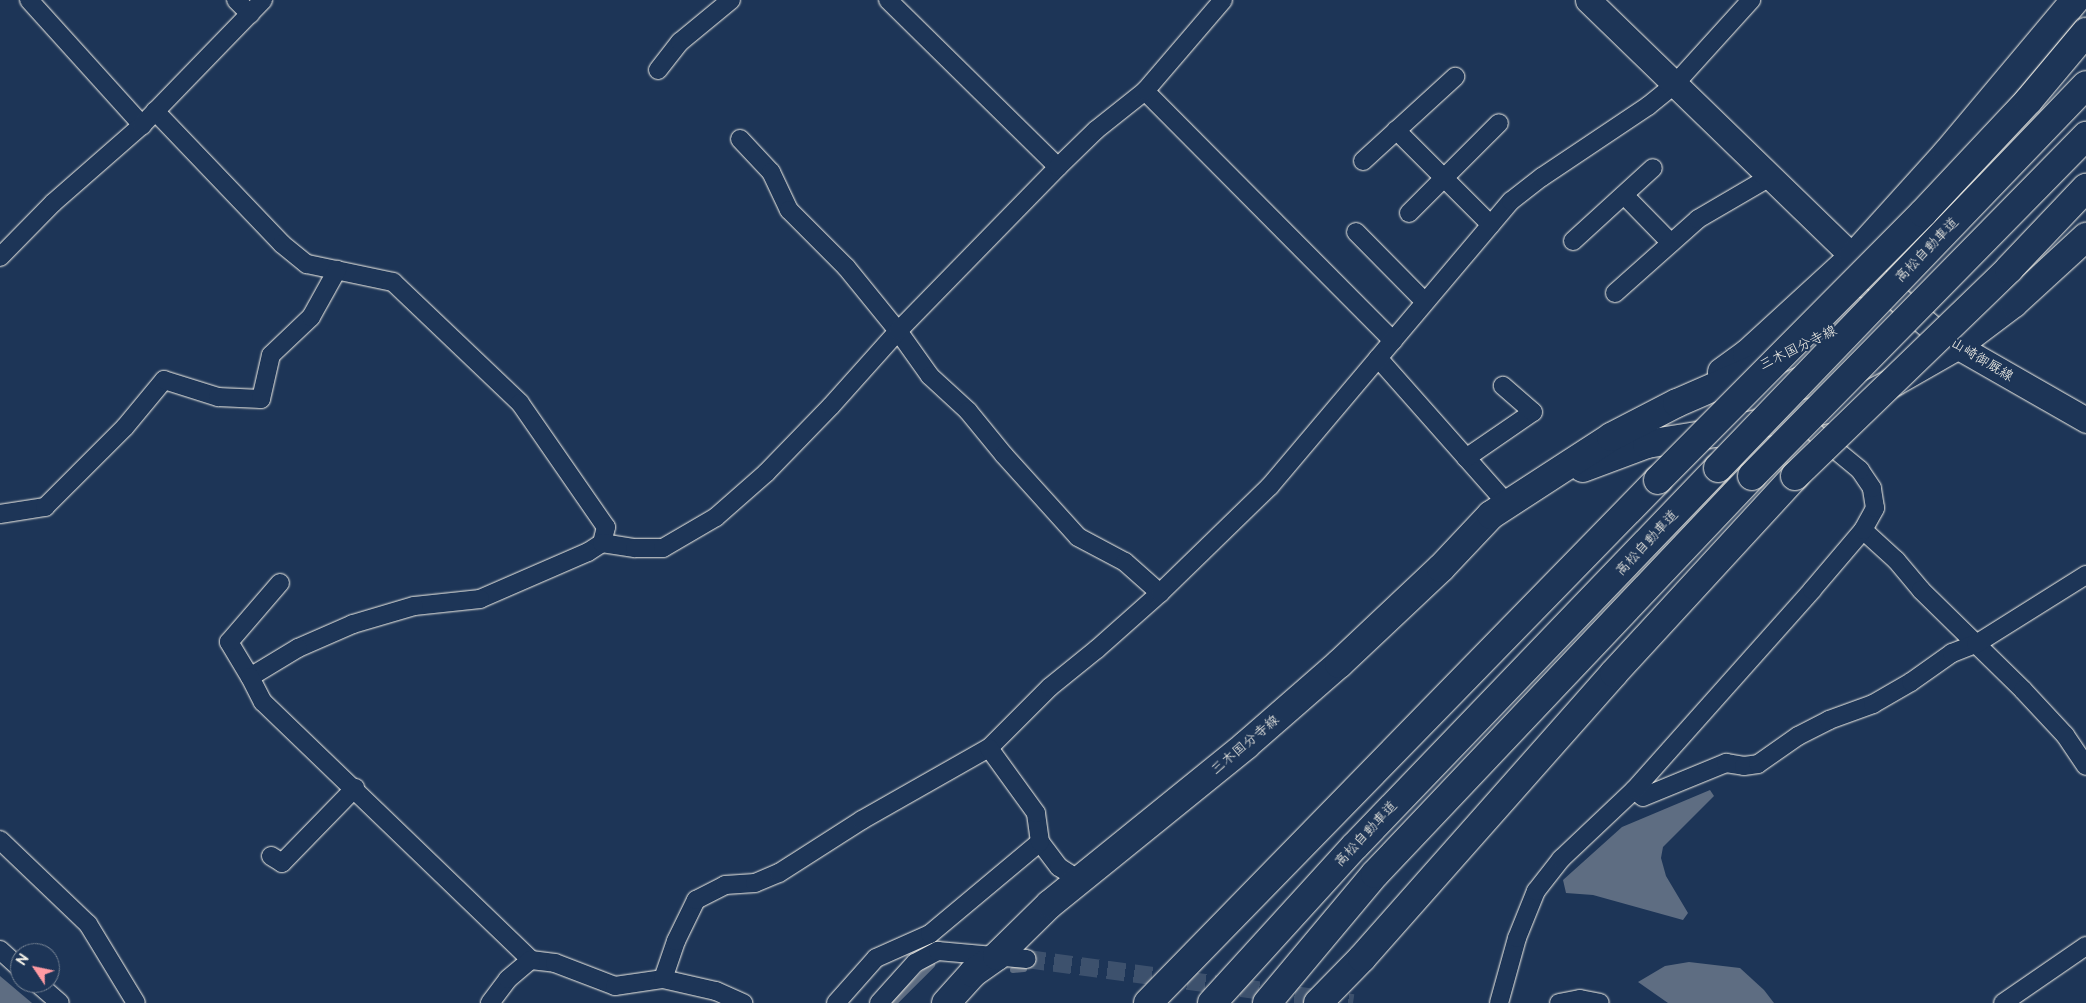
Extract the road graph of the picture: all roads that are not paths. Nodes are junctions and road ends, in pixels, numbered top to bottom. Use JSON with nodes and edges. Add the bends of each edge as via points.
{"nodes":[{"id":1,"x":29,"y":0,"type":"edge"},
{"id":2,"x":236,"y":0,"type":"edge"},
{"id":3,"x":263,"y":0,"type":"edge"},
{"id":4,"x":731,"y":0,"type":"edge"},
{"id":5,"x":888,"y":0,"type":"edge"},
{"id":6,"x":1223,"y":0,"type":"edge"},
{"id":7,"x":1588,"y":0,"type":"edge"},
{"id":8,"x":1751,"y":0,"type":"edge"},
{"id":9,"x":2070,"y":2,"type":"edge"},
{"id":10,"x":250,"y":14,"type":"junction"},
{"id":11,"x":2086,"y":32,"type":"edge"},
{"id":12,"x":2086,"y":58,"type":"edge"},
{"id":13,"x":658,"y":70,"type":"dead end"},
{"id":14,"x":1455,"y":77,"type":"dead end"},
{"id":15,"x":1674,"y":85,"type":"junction"},
{"id":16,"x":2086,"y":86,"type":"edge"},
{"id":17,"x":1145,"y":91,"type":"junction"},
{"id":18,"x":155,"y":111,"type":"junction"},
{"id":19,"x":1499,"y":123,"type":"dead end"},
{"id":20,"x":142,"y":125,"type":"junction"},
{"id":21,"x":1396,"y":130,"type":"junction"},
{"id":22,"x":2086,"y":136,"type":"edge"},
{"id":23,"x":740,"y":139,"type":"dead end"},
{"id":24,"x":1363,"y":161,"type":"dead end"},
{"id":25,"x":1058,"y":167,"type":"junction"},
{"id":26,"x":1653,"y":168,"type":"dead end"},
{"id":27,"x":1444,"y":177,"type":"junction"},
{"id":28,"x":1770,"y":177,"type":"junction"},
{"id":29,"x":2086,"y":188,"type":"edge"},
{"id":30,"x":1624,"y":195,"type":"junction"},
{"id":31,"x":1409,"y":213,"type":"dead end"},
{"id":32,"x":1491,"y":225,"type":"junction"},
{"id":33,"x":1356,"y":232,"type":"dead end"},
{"id":34,"x":2086,"y":237,"type":"edge"},
{"id":35,"x":1573,"y":241,"type":"dead end"},
{"id":36,"x":1671,"y":243,"type":"junction"},
{"id":37,"x":0,"y":257,"type":"edge"},
{"id":38,"x":1853,"y":257,"type":"junction"},
{"id":39,"x":337,"y":270,"type":"junction"},
{"id":40,"x":1885,"y":288,"type":"junction"},
{"id":41,"x":1615,"y":293,"type":"dead end"},
{"id":42,"x":1425,"y":302,"type":"junction"},
{"id":43,"x":898,"y":331,"type":"junction"},
{"id":44,"x":1392,"y":341,"type":"junction"},
{"id":45,"x":1957,"y":346,"type":"junction"},
{"id":46,"x":1378,"y":358,"type":"junction"},
{"id":47,"x":1503,"y":386,"type":"dead end"},
{"id":48,"x":1677,"y":403,"type":"junction"},
{"id":49,"x":1794,"y":416,"type":"junction"},
{"id":50,"x":2086,"y":420,"type":"edge"},
{"id":51,"x":1466,"y":458,"type":"junction"},
{"id":52,"x":1541,"y":484,"type":"junction"},
{"id":53,"x":1508,"y":505,"type":"junction"},
{"id":54,"x":0,"y":514,"type":"edge"},
{"id":55,"x":1863,"y":530,"type":"junction"},
{"id":56,"x":602,"y":544,"type":"junction"},
{"id":57,"x":2086,"y":575,"type":"edge"},
{"id":58,"x":280,"y":583,"type":"dead end"},
{"id":59,"x":1160,"y":593,"type":"junction"},
{"id":60,"x":1976,"y":644,"type":"junction"},
{"id":61,"x":250,"y":677,"type":"junction"},
{"id":62,"x":989,"y":748,"type":"junction"},
{"id":63,"x":2086,"y":766,"type":"edge"},
{"id":64,"x":355,"y":788,"type":"junction"},
{"id":65,"x":1634,"y":790,"type":"junction"},
{"id":66,"x":0,"y":840,"type":"edge"},
{"id":67,"x":1040,"y":842,"type":"junction"},
{"id":68,"x":271,"y":856,"type":"dead end"},
{"id":69,"x":1078,"y":880,"type":"junction"},
{"id":70,"x":2086,"y":946,"type":"edge"},
{"id":71,"x":0,"y":950,"type":"edge"},
{"id":72,"x":997,"y":956,"type":"junction"},
{"id":73,"x":10,"y":959,"type":"edge"},
{"id":74,"x":1027,"y":959,"type":"tunnel mouth"},
{"id":75,"x":531,"y":960,"type":"junction"},
{"id":76,"x":663,"y":979,"type":"junction"},
{"id":77,"x":48,"y":993,"type":"edge"},
{"id":78,"x":60,"y":1003,"type":"edge"},
{"id":79,"x":136,"y":1003,"type":"edge"},
{"id":80,"x":490,"y":1003,"type":"edge"},
{"id":81,"x":743,"y":1003,"type":"edge"},
{"id":82,"x":836,"y":1003,"type":"edge"},
{"id":83,"x":879,"y":1003,"type":"edge"},
{"id":84,"x":946,"y":1003,"type":"edge"},
{"id":85,"x":1148,"y":1003,"type":"edge"},
{"id":86,"x":1212,"y":1003,"type":"edge"},
{"id":87,"x":1267,"y":1003,"type":"edge"},
{"id":88,"x":1318,"y":1003,"type":"edge"},
{"id":89,"x":1500,"y":1003,"type":"edge"},
{"id":90,"x":1559,"y":1003,"type":"edge"},
{"id":91,"x":1600,"y":1003,"type":"edge"},
{"id":92,"x":2003,"y":1003,"type":"edge"}],
"edges":[{"from":1,"to":20,"type":"street"},
{"from":2,"to":10,"type":"street"},
{"from":3,"to":10,"type":"street"},
{"from":4,"to":13,"type":"street","via":[[680,42]]},
{"from":5,"to":25,"type":"street"},
{"from":6,"to":17,"type":"street"},
{"from":7,"to":15,"type":"street","name":"山崎御厩線"},
{"from":8,"to":15,"type":"street"},
{"from":9,"to":38,"type":"main road","via":[[1946,154]]},
{"from":10,"to":18,"type":"street"},
{"from":11,"to":85,"type":"main road","bridge":true,"via":[[2029,100],[1923,213]]},
{"from":12,"to":40,"type":"main road","name":"三木国分寺線"},
{"from":14,"to":21,"type":"street"},
{"from":15,"to":28,"type":"street","name":"山崎御厩線"},
{"from":15,"to":32,"type":"street","via":[[1542,177],[1511,201]]},
{"from":16,"to":86,"type":"main road","name":"高松自動車道","bridge":true,"via":[[1354,846]]},
{"from":17,"to":25,"type":"street","via":[[1096,130]]},
{"from":17,"to":44,"type":"street"},
{"from":18,"to":20,"type":"street"},
{"from":18,"to":39,"type":"street","via":[[282,244],[307,264]]},
{"from":19,"to":27,"type":"street"},
{"from":20,"to":37,"type":"street","via":[[53,203]]},
{"from":21,"to":24,"type":"street"},
{"from":21,"to":27,"type":"street"},
{"from":22,"to":87,"type":"main road","bridge":true,"via":[[1752,476],[1375,874]]},
{"from":23,"to":43,"type":"street","via":[[771,172],[789,210],[846,267]]},
{"from":25,"to":43,"type":"street"},
{"from":26,"to":30,"type":"street"},
{"from":27,"to":31,"type":"street"},
{"from":27,"to":32,"type":"street"},
{"from":28,"to":36,"type":"street","via":[[1698,219]]},
{"from":28,"to":38,"type":"street","name":"山崎御厩線"},
{"from":29,"to":88,"type":"main road","bridge":true,"via":[[2009,269],[1795,476]]},
{"from":30,"to":35,"type":"street"},
{"from":30,"to":36,"type":"street"},
{"from":32,"to":42,"type":"street"},
{"from":33,"to":42,"type":"street"},
{"from":34,"to":45,"type":"main road","name":"三木国分寺線","via":[[2014,303]]},
{"from":36,"to":41,"type":"street"},
{"from":38,"to":40,"type":"street","name":"山崎御厩線"},
{"from":38,"to":48,"type":"main road","via":[[1747,354]]},
{"from":39,"to":54,"type":"street","via":[[311,317],[271,355],[261,399],[218,397],[164,380],[125,427],[44,507]]},
{"from":39,"to":56,"type":"street","via":[[393,282],[520,403],[606,527]]},
{"from":40,"to":45,"type":"street","name":"山崎御厩線"},
{"from":40,"to":48,"type":"main road","name":"三木国分寺線","via":[[1844,325],[1801,349]]},
{"from":42,"to":44,"type":"street"},
{"from":43,"to":56,"type":"street","via":[[766,473],[716,517],[663,548]]},
{"from":43,"to":59,"type":"street","via":[[930,376],[968,411],[1078,537],[1125,562]]},
{"from":44,"to":46,"type":"street"},
{"from":45,"to":49,"type":"main road","name":"三木国分寺線","via":[[1851,404]]},
{"from":45,"to":50,"type":"street","name":"山崎御厩線"},
{"from":46,"to":51,"type":"street"},
{"from":46,"to":59,"type":"street","via":[[1270,486]]},
{"from":47,"to":51,"type":"street","via":[[1533,412]]},
{"from":48,"to":52,"type":"main road","name":"三木国分寺線","via":[[1611,437]]},
{"from":49,"to":52,"type":"main road","name":"三木国分寺線","via":[[1647,444]]},
{"from":49,"to":55,"type":"street","via":[[1860,470],[1872,488],[1875,508]]},
{"from":51,"to":53,"type":"street"},
{"from":52,"to":53,"type":"main road","name":"三木国分寺線"},
{"from":53,"to":69,"type":"main road","name":"三木国分寺線","via":[[1491,515],[1441,568],[1340,664],[1246,745]]},
{"from":55,"to":60,"type":"street"},
{"from":55,"to":65,"type":"street"},
{"from":56,"to":61,"type":"street","via":[[480,599],[414,606],[353,624],[298,648]]},
{"from":57,"to":60,"type":"street"},
{"from":58,"to":61,"type":"street","via":[[229,642]]},
{"from":59,"to":62,"type":"street","via":[[1050,687]]},
{"from":60,"to":63,"type":"street","via":[[2065,735]]},
{"from":60,"to":65,"type":"street","via":[[1952,653],[1873,704],[1798,736],[1758,764],[1726,763],[1643,797]]},
{"from":61,"to":64,"type":"street","via":[[263,702]]},
{"from":62,"to":67,"type":"street","via":[[1036,813]]},
{"from":62,"to":76,"type":"street","via":[[862,820],[779,873],[755,883],[725,885],[696,900],[676,941]]},
{"from":64,"to":68,"type":"street","via":[[282,863]]},
{"from":64,"to":75,"type":"street"},
{"from":65,"to":89,"type":"street","via":[[1561,859],[1536,891],[1517,938]]},
{"from":66,"to":79,"type":"street","via":[[88,924]]},
{"from":67,"to":69,"type":"street","via":[[1060,867]]},
{"from":67,"to":82,"type":"street","via":[[930,934],[876,958]]},
{"from":69,"to":72,"type":"main road","name":"三木国分寺線"},
{"from":70,"to":92,"type":"street"},
{"from":71,"to":73,"type":"street"},
{"from":72,"to":74,"type":"street"},
{"from":72,"to":83,"type":"street","via":[[938,951],[915,963]]},
{"from":72,"to":84,"type":"main road","name":"三木国分寺線","via":[[973,974]]},
{"from":75,"to":76,"type":"street","via":[[555,962],[615,986]]},
{"from":75,"to":80,"type":"street","via":[[508,979]]},
{"from":76,"to":81,"type":"street","via":[[716,991]]},
{"from":77,"to":78,"type":"street"},
{"from":90,"to":91,"type":"street","via":[[1580,999]]}]}
